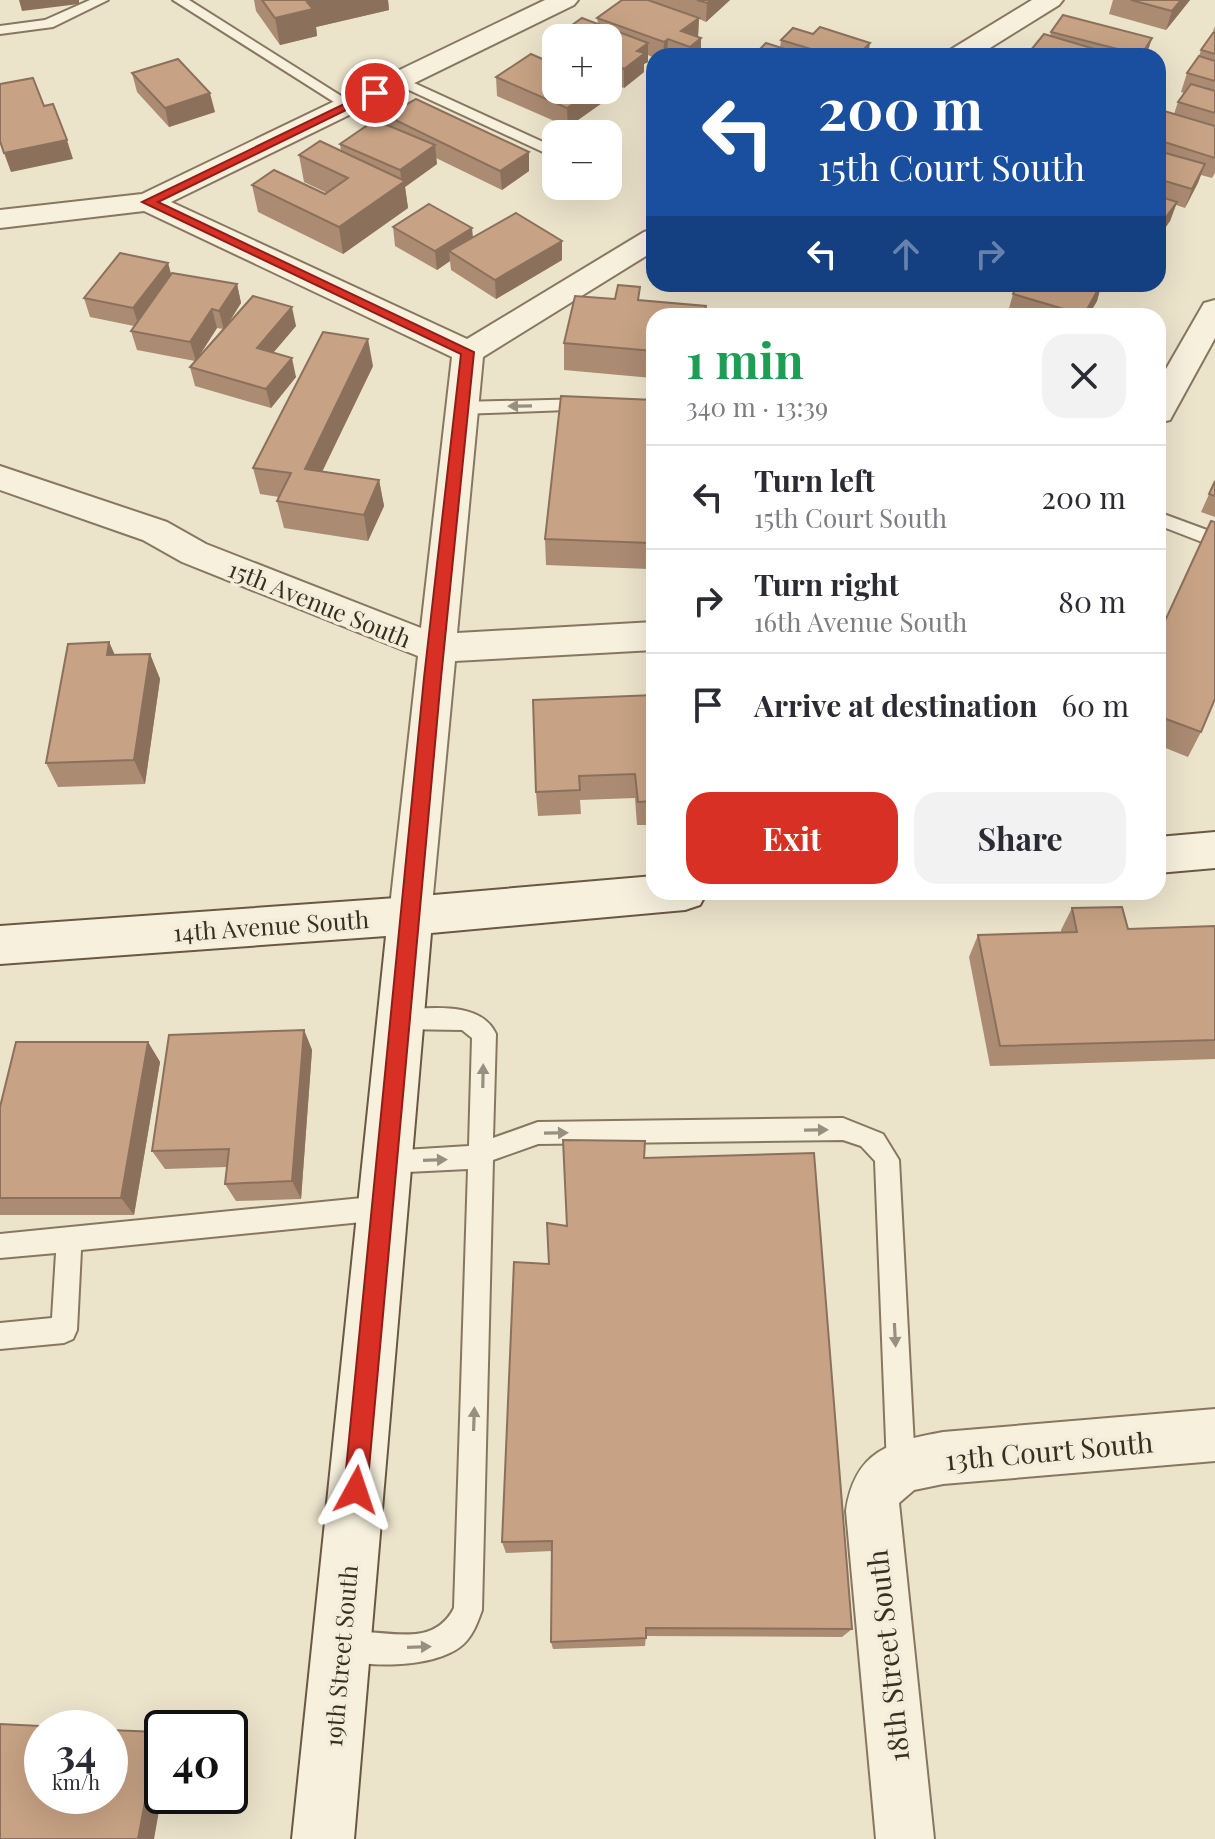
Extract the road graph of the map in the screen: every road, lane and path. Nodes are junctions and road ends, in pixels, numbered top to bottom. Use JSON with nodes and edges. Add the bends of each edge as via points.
{"nodes":[{"id":1,"x":101,"y":0,"type":"edge"},
{"id":2,"x":180,"y":0,"type":"edge"},
{"id":3,"x":565,"y":0,"type":"edge"},
{"id":4,"x":1050,"y":0,"type":"edge"},
{"id":5,"x":0,"y":30,"type":"edge"},
{"id":6,"x":972,"y":48,"type":"edge"},
{"id":7,"x":401,"y":81,"type":"junction"},
{"id":8,"x":350,"y":106,"type":"junction"},
{"id":9,"x":542,"y":147,"type":"edge"},
{"id":10,"x":148,"y":202,"type":"junction"},
{"id":11,"x":0,"y":219,"type":"edge"},
{"id":12,"x":646,"y":243,"type":"edge"},
{"id":13,"x":1215,"y":310,"type":"edge"},
{"id":14,"x":468,"y":352,"type":"junction"},
{"id":15,"x":1166,"y":398,"type":"edge"},
{"id":16,"x":609,"y":404,"type":"edge"},
{"id":17,"x":460,"y":408,"type":"junction"},
{"id":18,"x":0,"y":478,"type":"edge"},
{"id":19,"x":1166,"y":521,"type":"edge"},
{"id":20,"x":1215,"y":540,"type":"edge"},
{"id":21,"x":646,"y":636,"type":"edge"},
{"id":22,"x":435,"y":648,"type":"junction"},
{"id":23,"x":1215,"y":850,"type":"edge"},
{"id":24,"x":1166,"y":854,"type":"edge"},
{"id":25,"x":646,"y":895,"type":"edge"},
{"id":26,"x":410,"y":916,"type":"junction"},
{"id":27,"x":0,"y":945,"type":"edge"},
{"id":28,"x":400,"y":1019,"type":"junction"},
{"id":29,"x":482,"y":1154,"type":"junction"},
{"id":30,"x":385,"y":1185,"type":"junction"},
{"id":31,"x":69,"y":1239,"type":"junction"},
{"id":32,"x":0,"y":1246,"type":"edge"},
{"id":33,"x":0,"y":1336,"type":"edge"},
{"id":34,"x":1215,"y":1435,"type":"edge"},
{"id":35,"x":894,"y":1471,"type":"junction"},
{"id":36,"x":341,"y":1646,"type":"junction"},
{"id":37,"x":323,"y":1839,"type":"edge"},
{"id":38,"x":905,"y":1839,"type":"edge"}],
"edges":[{"from":1,"to":5,"type":"lane","via":[[48,24]]},
{"from":2,"to":8,"type":"lane"},
{"from":3,"to":7,"type":"street"},
{"from":4,"to":6,"type":"street"},
{"from":7,"to":8,"type":"street"},
{"from":7,"to":9,"type":"lane"},
{"from":8,"to":10,"type":"street"},
{"from":10,"to":11,"type":"street"},
{"from":10,"to":14,"type":"street"},
{"from":12,"to":14,"type":"street"},
{"from":13,"to":15,"type":"street"},
{"from":14,"to":17,"type":"street","name":"19th Street South"},
{"from":16,"to":17,"type":"lane","one_way":true},
{"from":17,"to":22,"type":"street","name":"19th Street South"},
{"from":18,"to":22,"type":"street","name":"15th Avenue South","via":[[155,531],[194,553]]},
{"from":19,"to":20,"type":"lane"},
{"from":21,"to":22,"type":"street","name":"15th Avenue South"},
{"from":22,"to":26,"type":"street","name":"19th Street South"},
{"from":23,"to":24,"type":"street"},
{"from":25,"to":26,"type":"street","name":"14th Avenue South"},
{"from":26,"to":27,"type":"street","name":"14th Avenue South"},
{"from":26,"to":28,"type":"street","name":"19th Street South"},
{"from":29,"to":28,"type":"lane","one_way":true,"via":[[484,1034],[462,1020]]},
{"from":28,"to":30,"type":"street","name":"19th Street South"},
{"from":30,"to":29,"type":"lane","one_way":true},
{"from":29,"to":35,"type":"lane","one_way":true,"via":[[538,1133],[843,1129],[864,1134],[881,1146],[887,1160]]},
{"from":36,"to":29,"type":"lane","one_way":true,"via":[[440,1646],[463,1626],[468,1610]]},
{"from":30,"to":31,"type":"lane"},
{"from":30,"to":36,"type":"street","name":"19th Street South"},
{"from":31,"to":32,"type":"lane"},
{"from":31,"to":33,"type":"lane","via":[[64,1330]]},
{"from":34,"to":35,"type":"street","name":"13th Court South","via":[[943,1458]]},
{"from":35,"to":38,"type":"street","name":"18th Street South","via":[[875,1490],[872,1511]]},
{"from":36,"to":37,"type":"street","name":"19th Street South"}]}
